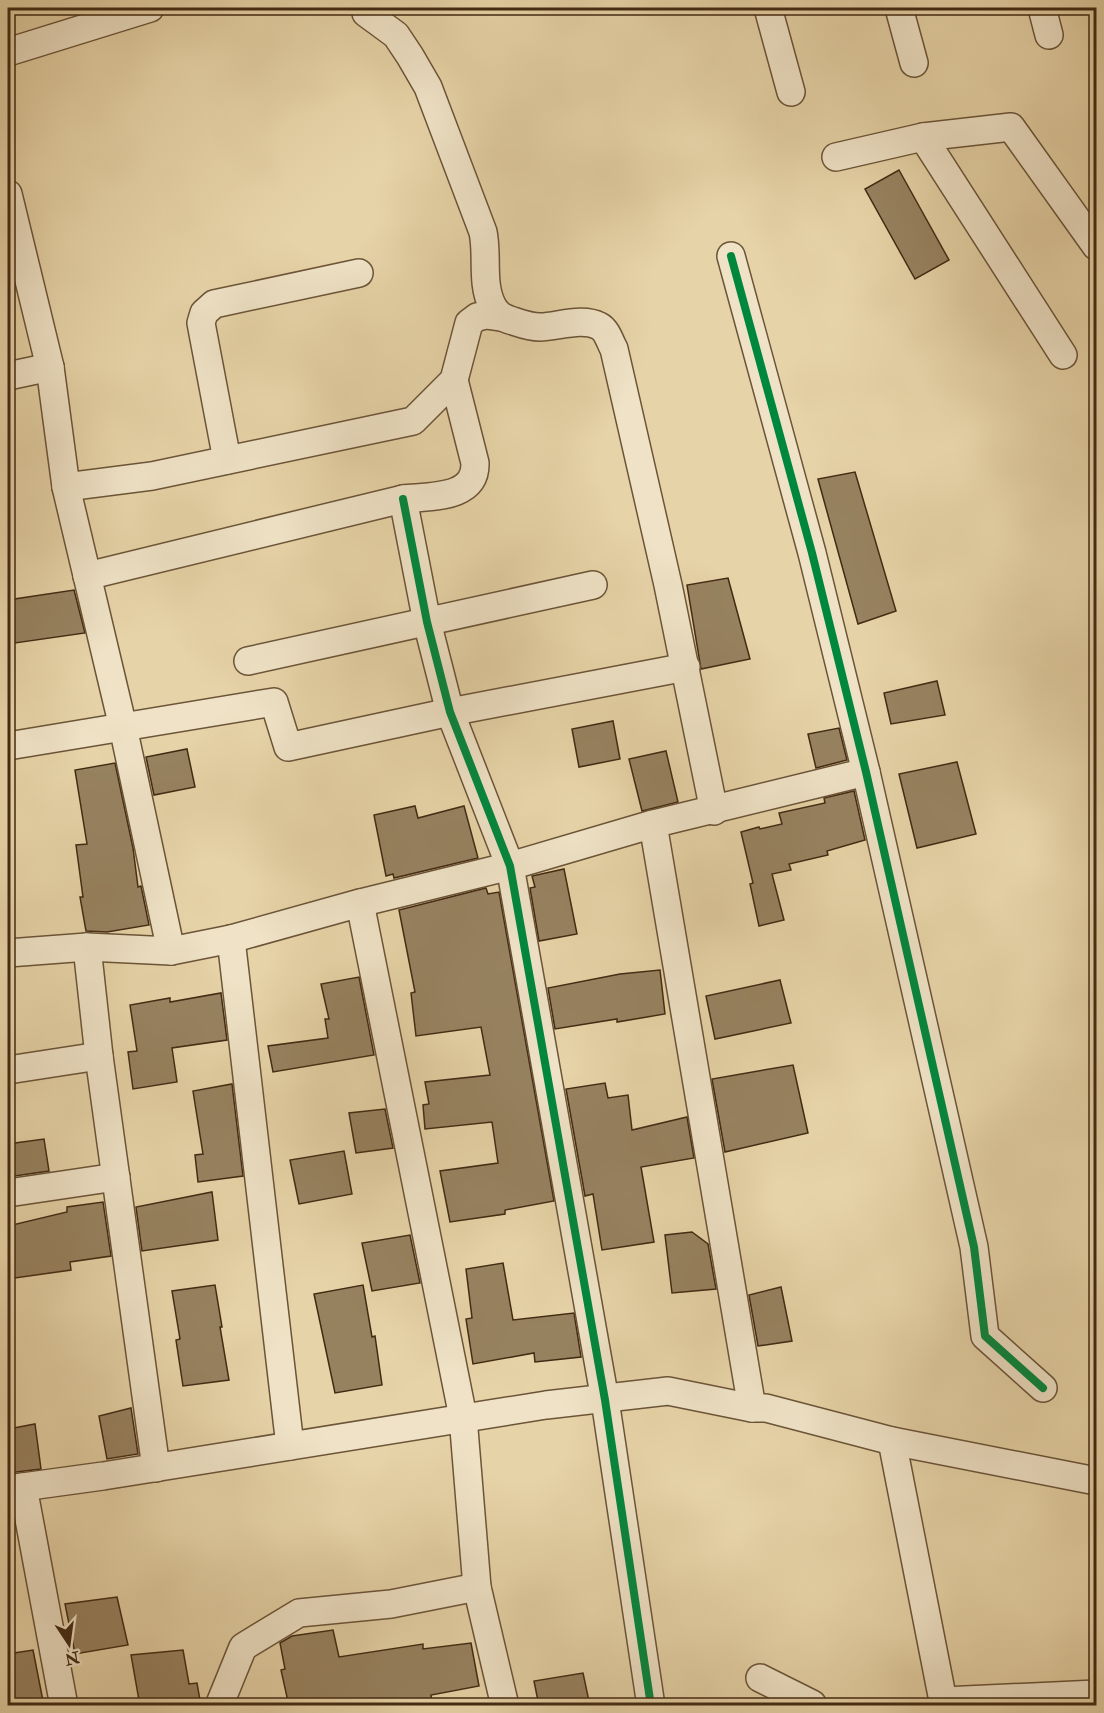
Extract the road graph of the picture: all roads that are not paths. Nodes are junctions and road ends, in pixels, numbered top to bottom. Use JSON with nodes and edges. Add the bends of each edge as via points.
{"nodes":[{"id":1,"x":150,"y":8,"type":"edge"},
{"id":2,"x":768,"y":8,"type":"edge"},
{"id":3,"x":899,"y":8,"type":"edge"},
{"id":4,"x":1042,"y":8,"type":"edge"},
{"id":5,"x":366,"y":13,"type":"dead end"},
{"id":6,"x":1049,"y":35,"type":"dead end"},
{"id":7,"x":8,"y":52,"type":"edge"},
{"id":8,"x":914,"y":63,"type":"dead end"},
{"id":9,"x":791,"y":92,"type":"dead end"},
{"id":10,"x":923,"y":137,"type":"junction"},
{"id":11,"x":836,"y":157,"type":"dead end"},
{"id":12,"x":8,"y":194,"type":"edge"},
{"id":13,"x":1096,"y":246,"type":"edge"},
{"id":14,"x":731,"y":256,"type":"dead end"},
{"id":15,"x":359,"y":273,"type":"dead end"},
{"id":16,"x":500,"y":317,"type":"junction"},
{"id":17,"x":1063,"y":356,"type":"dead end"},
{"id":18,"x":50,"y":367,"type":"junction"},
{"id":19,"x":8,"y":376,"type":"edge"},
{"id":20,"x":454,"y":380,"type":"junction"},
{"id":21,"x":227,"y":460,"type":"junction"},
{"id":22,"x":66,"y":486,"type":"junction"},
{"id":23,"x":404,"y":499,"type":"junction"},
{"id":24,"x":87,"y":576,"type":"junction"},
{"id":25,"x":593,"y":585,"type":"dead end"},
{"id":26,"x":427,"y":622,"type":"junction"},
{"id":27,"x":248,"y":661,"type":"dead end"},
{"id":28,"x":686,"y":667,"type":"junction"},
{"id":29,"x":450,"y":712,"type":"junction"},
{"id":30,"x":123,"y":727,"type":"junction"},
{"id":31,"x":8,"y":746,"type":"edge"},
{"id":32,"x":866,"y":772,"type":"junction"},
{"id":33,"x":714,"y":811,"type":"junction"},
{"id":34,"x":653,"y":824,"type":"junction"},
{"id":35,"x":510,"y":866,"type":"junction"},
{"id":36,"x":360,"y":903,"type":"junction"},
{"id":37,"x":231,"y":939,"type":"junction"},
{"id":38,"x":87,"y":947,"type":"junction"},
{"id":39,"x":171,"y":951,"type":"junction"},
{"id":40,"x":8,"y":953,"type":"edge"},
{"id":41,"x":99,"y":1056,"type":"junction"},
{"id":42,"x":8,"y":1070,"type":"edge"},
{"id":43,"x":116,"y":1178,"type":"junction"},
{"id":44,"x":8,"y":1193,"type":"edge"},
{"id":45,"x":1043,"y":1388,"type":"dead end"},
{"id":46,"x":605,"y":1400,"type":"junction"},
{"id":47,"x":752,"y":1408,"type":"junction"},
{"id":48,"x":464,"y":1417,"type":"junction"},
{"id":49,"x":892,"y":1441,"type":"junction"},
{"id":50,"x":290,"y":1446,"type":"junction"},
{"id":51,"x":156,"y":1468,"type":"junction"},
{"id":52,"x":1096,"y":1481,"type":"edge"},
{"id":53,"x":15,"y":1488,"type":"edge"},
{"id":54,"x":477,"y":1587,"type":"junction"},
{"id":55,"x":760,"y":1678,"type":"dead end"},
{"id":56,"x":1096,"y":1694,"type":"edge"},
{"id":57,"x":944,"y":1703,"type":"edge"},
{"id":58,"x":64,"y":1706,"type":"edge"},
{"id":59,"x":219,"y":1706,"type":"edge"},
{"id":60,"x":505,"y":1706,"type":"edge"},
{"id":61,"x":651,"y":1706,"type":"edge"},
{"id":62,"x":812,"y":1706,"type":"edge"}],
"edges":[{"from":1,"to":7,"type":"street"},
{"from":2,"to":9,"type":"street"},
{"from":3,"to":8,"type":"street"},
{"from":4,"to":6,"type":"street"},
{"from":5,"to":16,"type":"street","via":[[396,35],[428,87],[483,232],[487,290]]},
{"from":10,"to":11,"type":"street"},
{"from":10,"to":13,"type":"street","via":[[1011,127]]},
{"from":10,"to":17,"type":"street"},
{"from":12,"to":18,"type":"street"},
{"from":14,"to":32,"type":"street"},
{"from":15,"to":21,"type":"street","via":[[214,304],[204,313],[201,323]]},
{"from":16,"to":20,"type":"street","via":[[486,315],[469,323]]},
{"from":16,"to":28,"type":"street","via":[[534,327],[582,323],[599,326],[614,349]]},
{"from":18,"to":19,"type":"street"},
{"from":18,"to":22,"type":"street"},
{"from":20,"to":21,"type":"street","via":[[413,421]]},
{"from":20,"to":23,"type":"street","via":[[476,474],[470,484],[453,493]]},
{"from":21,"to":22,"type":"street","via":[[152,476]]},
{"from":22,"to":24,"type":"street"},
{"from":23,"to":24,"type":"street"},
{"from":23,"to":26,"type":"street"},
{"from":24,"to":30,"type":"street"},
{"from":25,"to":26,"type":"street"},
{"from":26,"to":27,"type":"street"},
{"from":26,"to":29,"type":"street"},
{"from":28,"to":29,"type":"street"},
{"from":28,"to":33,"type":"street"},
{"from":29,"to":30,"type":"street","via":[[288,747],[274,702]]},
{"from":29,"to":35,"type":"street"},
{"from":30,"to":31,"type":"street"},
{"from":30,"to":39,"type":"street"},
{"from":32,"to":33,"type":"street"},
{"from":32,"to":45,"type":"street","via":[[974,1247],[985,1336]]},
{"from":33,"to":34,"type":"street"},
{"from":34,"to":35,"type":"street"},
{"from":34,"to":47,"type":"street"},
{"from":35,"to":36,"type":"street"},
{"from":35,"to":46,"type":"street"},
{"from":36,"to":37,"type":"street"},
{"from":36,"to":48,"type":"street"},
{"from":37,"to":39,"type":"street"},
{"from":37,"to":50,"type":"street"},
{"from":38,"to":39,"type":"street"},
{"from":38,"to":40,"type":"street"},
{"from":38,"to":41,"type":"street"},
{"from":41,"to":42,"type":"street"},
{"from":41,"to":43,"type":"street"},
{"from":43,"to":44,"type":"street"},
{"from":43,"to":51,"type":"street"},
{"from":46,"to":47,"type":"street","via":[[668,1391]]},
{"from":46,"to":48,"type":"street","via":[[546,1404]]},
{"from":46,"to":61,"type":"street"},
{"from":47,"to":49,"type":"street","via":[[766,1408]]},
{"from":48,"to":50,"type":"street"},
{"from":48,"to":54,"type":"street"},
{"from":49,"to":52,"type":"street"},
{"from":49,"to":57,"type":"street"},
{"from":50,"to":51,"type":"street"},
{"from":51,"to":53,"type":"street"},
{"from":53,"to":58,"type":"street"},
{"from":54,"to":59,"type":"street","via":[[391,1604],[299,1613],[243,1647]]},
{"from":54,"to":60,"type":"street"},
{"from":55,"to":62,"type":"street"},
{"from":56,"to":57,"type":"street"}]}
